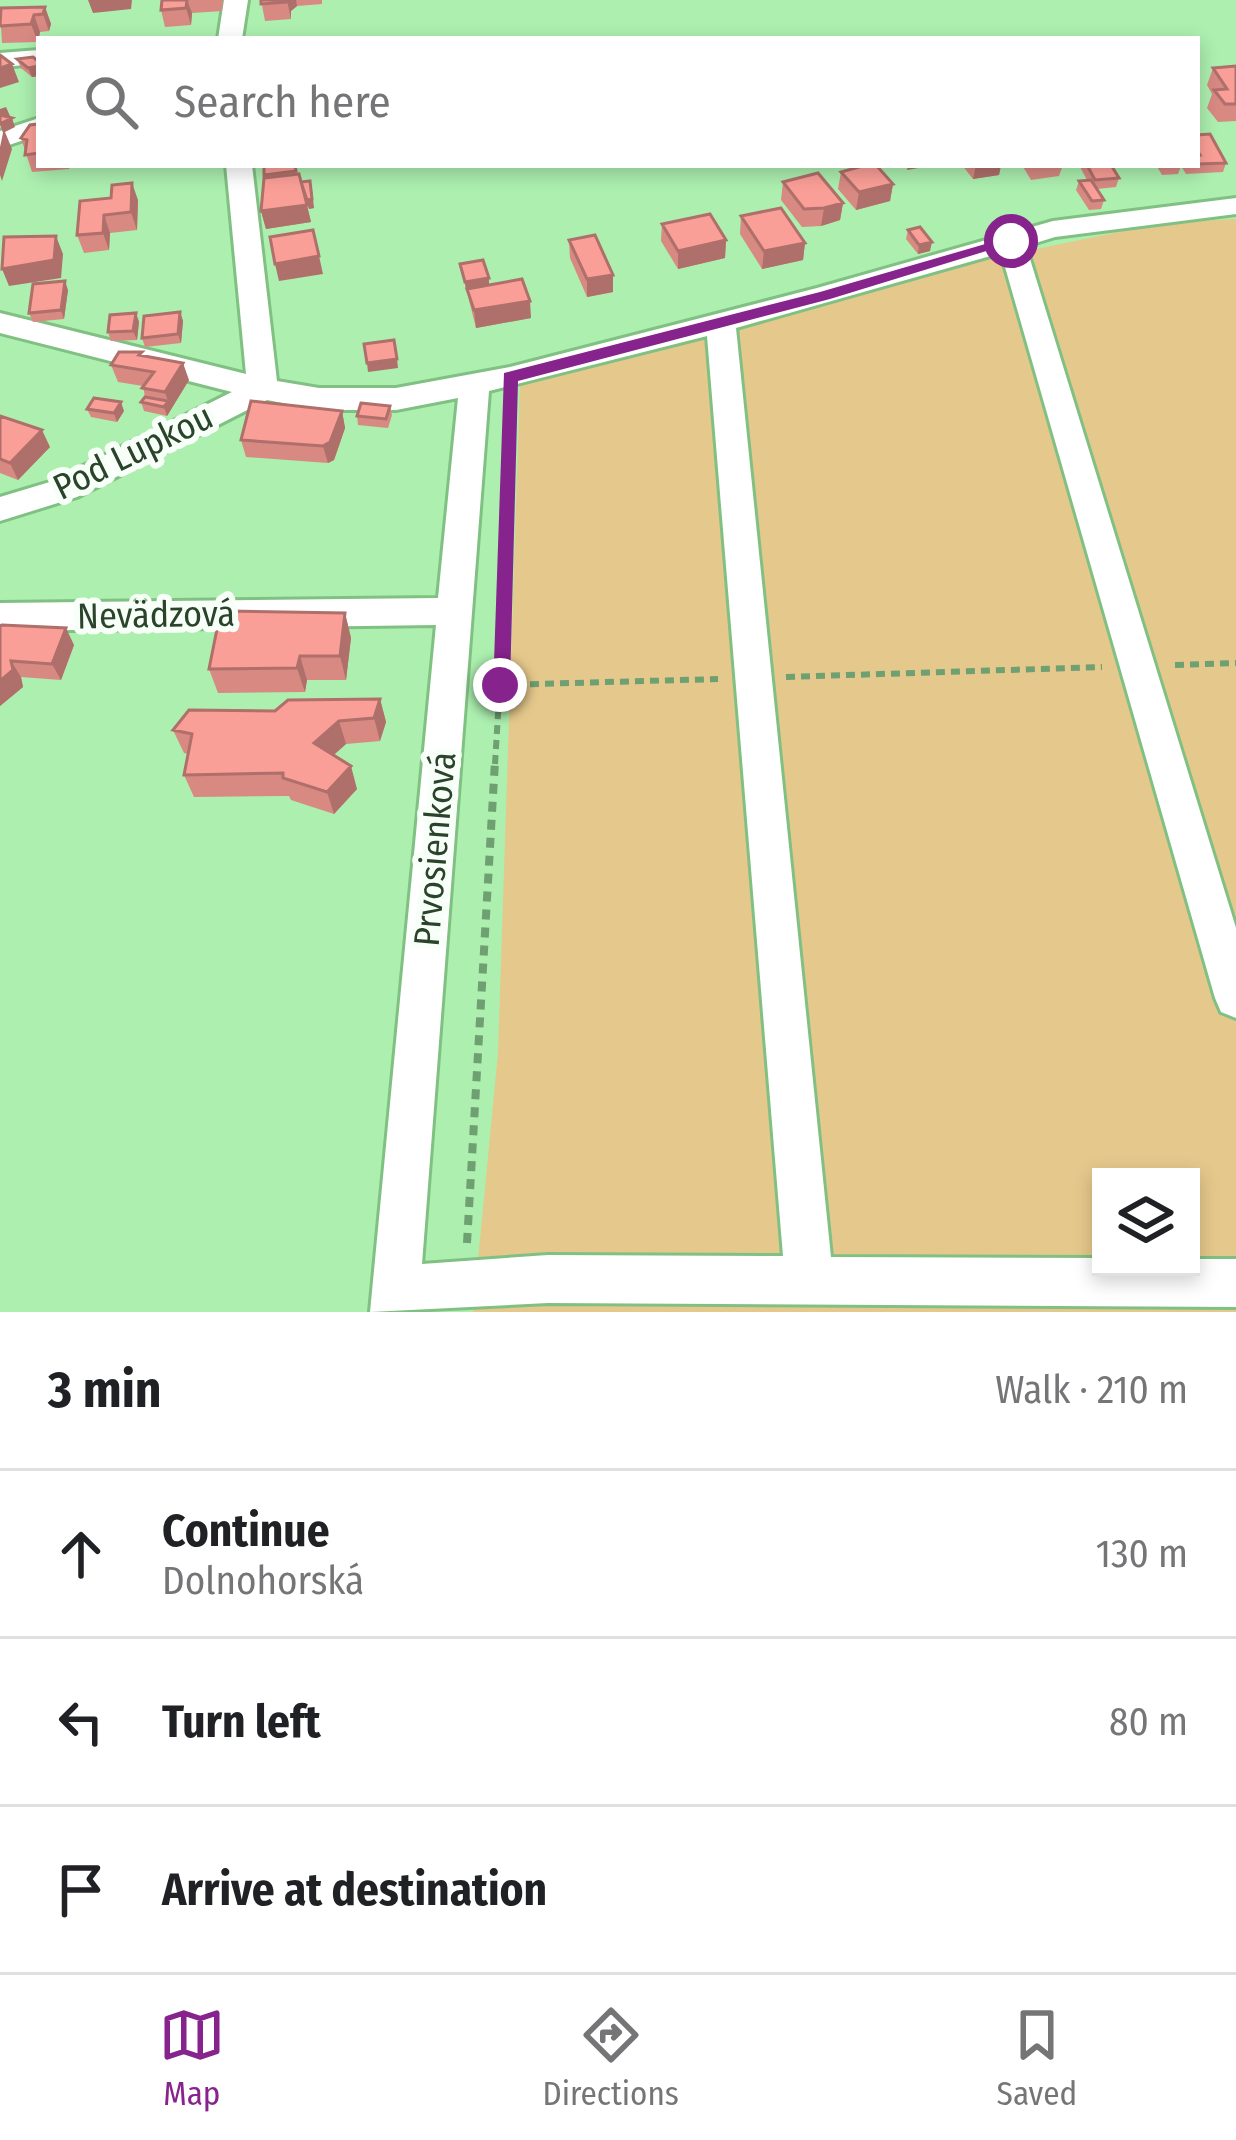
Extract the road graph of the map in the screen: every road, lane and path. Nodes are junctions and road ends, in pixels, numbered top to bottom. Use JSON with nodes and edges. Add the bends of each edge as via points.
{"nodes":[{"id":1,"x":236,"y":0,"type":"edge"},
{"id":2,"x":230,"y":36,"type":"edge"},
{"id":3,"x":36,"y":57,"type":"edge"},
{"id":4,"x":0,"y":60,"type":"edge"},
{"id":5,"x":36,"y":126,"type":"edge"},
{"id":6,"x":0,"y":140,"type":"edge"},
{"id":7,"x":239,"y":168,"type":"edge"},
{"id":8,"x":1236,"y":206,"type":"edge"},
{"id":9,"x":1011,"y":241,"type":"junction"},
{"id":10,"x":0,"y":323,"type":"edge"},
{"id":11,"x":722,"y":323,"type":"junction"},
{"id":12,"x":492,"y":382,"type":"junction"},
{"id":13,"x":263,"y":388,"type":"junction"},
{"id":14,"x":0,"y":509,"type":"edge"},
{"id":15,"x":455,"y":610,"type":"junction"},
{"id":16,"x":0,"y":617,"type":"edge"},
{"id":17,"x":1236,"y":663,"type":"edge"},
{"id":18,"x":1138,"y":666,"type":"junction"},
{"id":19,"x":754,"y":678,"type":"junction"},
{"id":20,"x":500,"y":685,"type":"junction"},
{"id":21,"x":1236,"y":998,"type":"edge"},
{"id":22,"x":809,"y":1280,"type":"junction"},
{"id":23,"x":1236,"y":1283,"type":"edge"},
{"id":24,"x":465,"y":1285,"type":"junction"},
{"id":25,"x":395,"y":1301,"type":"edge"}],
"edges":[{"from":1,"to":2,"type":"street"},
{"from":3,"to":4,"type":"street"},
{"from":5,"to":6,"type":"street"},
{"from":7,"to":13,"type":"street"},
{"from":8,"to":9,"type":"street"},
{"from":9,"to":11,"type":"street"},
{"from":9,"to":18,"type":"street"},
{"from":10,"to":13,"type":"street"},
{"from":11,"to":12,"type":"street"},
{"from":11,"to":19,"type":"street"},
{"from":12,"to":13,"type":"street","via":[[396,399],[319,399]]},
{"from":12,"to":15,"type":"street","name":"Prvosienková"},
{"from":12,"to":20,"type":"path"},
{"from":13,"to":14,"type":"street","name":"Pod Lupkou","via":[[64,489]]},
{"from":15,"to":16,"type":"street","name":"Nevädzová"},
{"from":15,"to":25,"type":"street","name":"Prvosienková"},
{"from":17,"to":18,"type":"path"},
{"from":18,"to":19,"type":"path"},
{"from":18,"to":21,"type":"street"},
{"from":19,"to":20,"type":"path"},
{"from":19,"to":22,"type":"street"},
{"from":20,"to":24,"type":"path"},
{"from":22,"to":23,"type":"street"},
{"from":22,"to":24,"type":"street"},
{"from":24,"to":25,"type":"street"}]}
